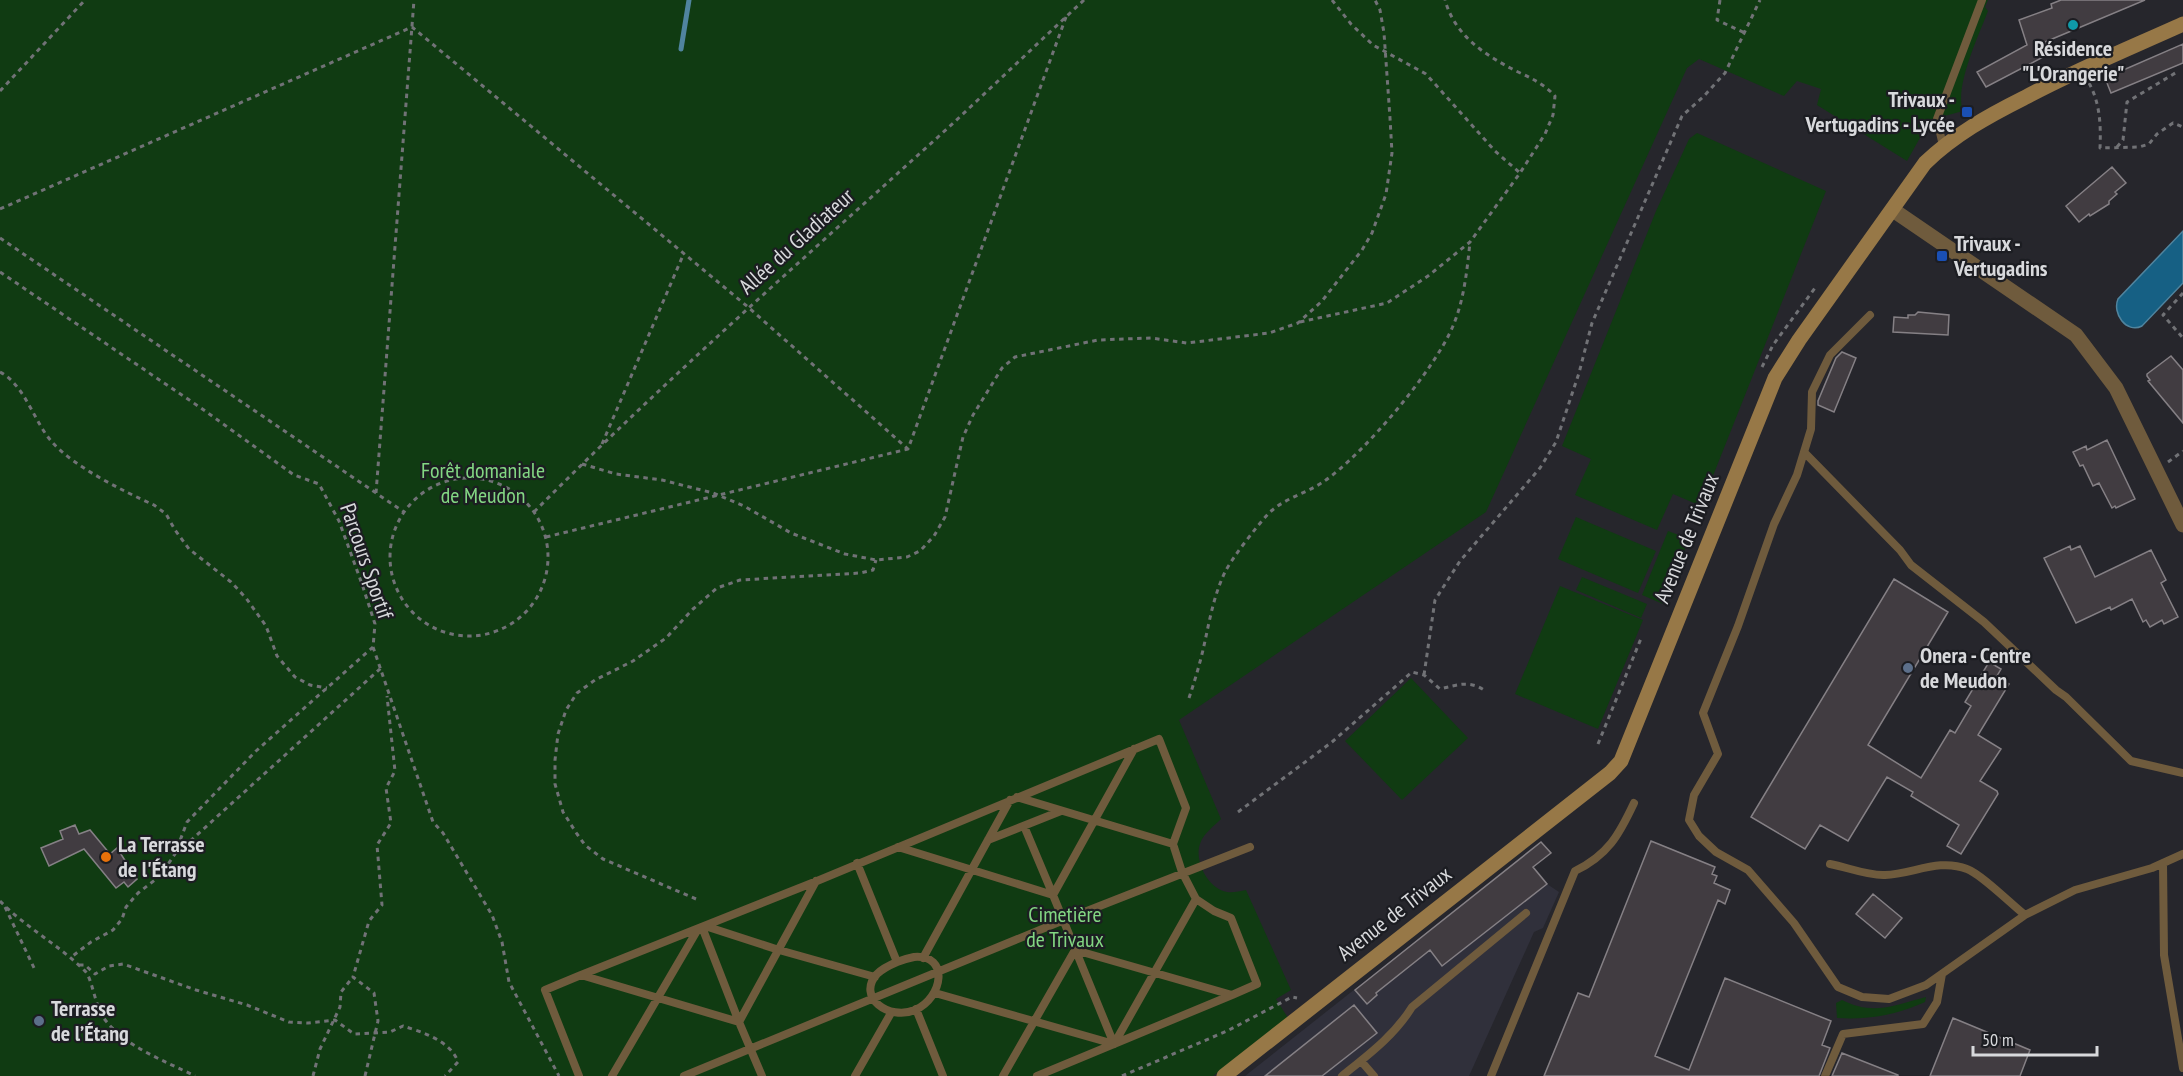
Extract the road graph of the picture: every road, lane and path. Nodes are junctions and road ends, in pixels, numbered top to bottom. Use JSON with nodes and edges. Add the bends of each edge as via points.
{"nodes":[{"id":1,"x":85,"y":0,"type":"edge"},
{"id":2,"x":414,"y":0,"type":"edge"},
{"id":3,"x":1084,"y":0,"type":"edge"},
{"id":4,"x":1332,"y":0,"type":"edge"},
{"id":5,"x":1375,"y":0,"type":"edge"},
{"id":6,"x":1445,"y":0,"type":"edge"},
{"id":7,"x":1720,"y":0,"type":"edge"},
{"id":8,"x":1760,"y":0,"type":"edge"},
{"id":9,"x":1982,"y":0,"type":"edge"},
{"id":10,"x":1066,"y":17,"type":"junction"},
{"id":11,"x":2183,"y":24,"type":"edge"},
{"id":12,"x":412,"y":27,"type":"junction"},
{"id":13,"x":1745,"y":33,"type":"junction"},
{"id":14,"x":1385,"y":52,"type":"junction"},
{"id":15,"x":2082,"y":69,"type":"junction"},
{"id":16,"x":2178,"y":72,"type":"dead end"},
{"id":17,"x":0,"y":91,"type":"edge"},
{"id":18,"x":2183,"y":127,"type":"edge"},
{"id":19,"x":1943,"y":146,"type":"junction"},
{"id":20,"x":2117,"y":148,"type":"junction"},
{"id":21,"x":1520,"y":173,"type":"junction"},
{"id":22,"x":0,"y":209,"type":"edge"},
{"id":23,"x":1893,"y":210,"type":"junction"},
{"id":24,"x":0,"y":238,"type":"edge"},
{"id":25,"x":1470,"y":242,"type":"junction"},
{"id":26,"x":684,"y":253,"type":"junction"},
{"id":27,"x":0,"y":272,"type":"edge"},
{"id":28,"x":2183,"y":294,"type":"edge"},
{"id":29,"x":748,"y":307,"type":"junction"},
{"id":30,"x":1870,"y":315,"type":"dead end"},
{"id":31,"x":1298,"y":323,"type":"junction"},
{"id":32,"x":2183,"y":338,"type":"edge"},
{"id":33,"x":0,"y":372,"type":"edge"},
{"id":34,"x":601,"y":446,"type":"junction"},
{"id":35,"x":908,"y":449,"type":"junction"},
{"id":36,"x":1804,"y":452,"type":"junction"},
{"id":37,"x":582,"y":464,"type":"junction"},
{"id":38,"x":376,"y":493,"type":"junction"},
{"id":39,"x":718,"y":495,"type":"junction"},
{"id":40,"x":404,"y":512,"type":"junction"},
{"id":41,"x":534,"y":512,"type":"junction"},
{"id":42,"x":2183,"y":525,"type":"edge"},
{"id":43,"x":546,"y":537,"type":"junction"},
{"id":44,"x":876,"y":560,"type":"junction"},
{"id":45,"x":1642,"y":636,"type":"dead end"},
{"id":46,"x":373,"y":647,"type":"junction"},
{"id":47,"x":381,"y":668,"type":"junction"},
{"id":48,"x":1425,"y":675,"type":"junction"},
{"id":49,"x":327,"y":688,"type":"junction"},
{"id":50,"x":1484,"y":690,"type":"dead end"},
{"id":51,"x":387,"y":692,"type":"junction"},
{"id":52,"x":1189,"y":699,"type":"dead end"},
{"id":53,"x":1598,"y":744,"type":"dead end"},
{"id":54,"x":1134,"y":749,"type":"junction"},
{"id":55,"x":2183,"y":773,"type":"edge"},
{"id":56,"x":1013,"y":798,"type":"junction"},
{"id":57,"x":1634,"y":803,"type":"dead end"},
{"id":58,"x":1061,"y":811,"type":"junction"},
{"id":59,"x":1238,"y":812,"type":"dead end"},
{"id":60,"x":1094,"y":821,"type":"junction"},
{"id":61,"x":1024,"y":826,"type":"junction"},
{"id":62,"x":988,"y":840,"type":"junction"},
{"id":63,"x":1173,"y":844,"type":"junction"},
{"id":64,"x":898,"y":847,"type":"junction"},
{"id":65,"x":1250,"y":847,"type":"dead end"},
{"id":66,"x":175,"y":854,"type":"junction"},
{"id":67,"x":2183,"y":854,"type":"edge"},
{"id":68,"x":2163,"y":862,"type":"junction"},
{"id":69,"x":857,"y":863,"type":"junction"},
{"id":70,"x":1830,"y":864,"type":"dead end"},
{"id":71,"x":971,"y":870,"type":"junction"},
{"id":72,"x":1182,"y":872,"type":"junction"},
{"id":73,"x":817,"y":881,"type":"junction"},
{"id":74,"x":1053,"y":895,"type":"junction"},
{"id":75,"x":696,"y":899,"type":"dead end"},
{"id":76,"x":1196,"y":899,"type":"junction"},
{"id":77,"x":0,"y":901,"type":"edge"},
{"id":78,"x":5,"y":906,"type":"junction"},
{"id":79,"x":1526,"y":913,"type":"dead end"},
{"id":80,"x":2025,"y":915,"type":"junction"},
{"id":81,"x":1064,"y":920,"type":"junction"},
{"id":82,"x":702,"y":927,"type":"junction"},
{"id":83,"x":779,"y":950,"type":"junction"},
{"id":84,"x":1075,"y":950,"type":"junction"},
{"id":85,"x":70,"y":958,"type":"junction"},
{"id":86,"x":923,"y":958,"type":"junction"},
{"id":87,"x":897,"y":962,"type":"junction"},
{"id":88,"x":79,"y":965,"type":"junction"},
{"id":89,"x":35,"y":970,"type":"dead end"},
{"id":90,"x":938,"y":972,"type":"junction"},
{"id":91,"x":1155,"y":972,"type":"junction"},
{"id":92,"x":1942,"y":974,"type":"junction"},
{"id":93,"x":582,"y":975,"type":"junction"},
{"id":94,"x":352,"y":977,"type":"junction"},
{"id":95,"x":875,"y":977,"type":"junction"},
{"id":96,"x":935,"y":993,"type":"junction"},
{"id":97,"x":1232,"y":995,"type":"junction"},
{"id":98,"x":658,"y":998,"type":"junction"},
{"id":99,"x":873,"y":998,"type":"junction"},
{"id":100,"x":1317,"y":1003,"type":"junction"},
{"id":101,"x":916,"y":1009,"type":"junction"},
{"id":102,"x":891,"y":1013,"type":"junction"},
{"id":103,"x":335,"y":1020,"type":"junction"},
{"id":104,"x":1034,"y":1021,"type":"junction"},
{"id":105,"x":739,"y":1022,"type":"junction"},
{"id":106,"x":375,"y":1034,"type":"junction"},
{"id":107,"x":1114,"y":1044,"type":"junction"},
{"id":108,"x":751,"y":1049,"type":"junction"},
{"id":109,"x":1361,"y":1061,"type":"junction"},
{"id":110,"x":2183,"y":1068,"type":"edge"},
{"id":111,"x":195,"y":1076,"type":"edge"},
{"id":112,"x":313,"y":1076,"type":"edge"},
{"id":113,"x":364,"y":1076,"type":"edge"},
{"id":114,"x":445,"y":1076,"type":"edge"},
{"id":115,"x":559,"y":1076,"type":"edge"},
{"id":116,"x":579,"y":1076,"type":"edge"},
{"id":117,"x":612,"y":1076,"type":"edge"},
{"id":118,"x":684,"y":1076,"type":"edge"},
{"id":119,"x":762,"y":1076,"type":"edge"},
{"id":120,"x":855,"y":1076,"type":"edge"},
{"id":121,"x":943,"y":1076,"type":"edge"},
{"id":122,"x":1003,"y":1076,"type":"edge"},
{"id":123,"x":1037,"y":1076,"type":"edge"},
{"id":124,"x":1122,"y":1076,"type":"edge"},
{"id":125,"x":1224,"y":1076,"type":"edge"},
{"id":126,"x":1342,"y":1076,"type":"edge"},
{"id":127,"x":1374,"y":1076,"type":"edge"},
{"id":128,"x":1491,"y":1076,"type":"edge"},
{"id":129,"x":1826,"y":1076,"type":"edge"}],
"edges":[{"from":1,"to":17,"type":"path"},
{"from":2,"to":12,"type":"path"},
{"from":3,"to":10,"type":"path","name":"Allée du Gladiateur"},
{"from":4,"to":14,"type":"path","via":[[1351,24]]},
{"from":5,"to":14,"type":"path","via":[[1380,10]]},
{"from":6,"to":21,"type":"path","via":[[1449,14],[1468,40],[1506,66],[1546,86],[1555,96],[1545,134]]},
{"from":7,"to":13,"type":"path","via":[[1717,20]]},
{"from":8,"to":13,"type":"path"},
{"from":9,"to":19,"type":"lane","via":[[1937,119]]},
{"from":10,"to":29,"type":"path","name":"Allée du Gladiateur"},
{"from":10,"to":35,"type":"path"},
{"from":11,"to":15,"type":"main road","name":"Avenue de Trivaux"},
{"from":12,"to":22,"type":"path"},
{"from":12,"to":26,"type":"path"},
{"from":12,"to":38,"type":"path"},
{"from":13,"to":48,"type":"path","via":[[1725,73],[1682,116],[1592,322],[1556,442],[1540,468],[1460,561],[1435,600]]},
{"from":14,"to":21,"type":"path","via":[[1426,74]]},
{"from":14,"to":31,"type":"path","via":[[1392,153],[1386,194],[1362,250],[1322,301]]},
{"from":15,"to":19,"type":"main road","name":"Avenue de Trivaux","via":[[1985,118]]},
{"from":15,"to":20,"type":"path","via":[[2096,96],[2100,147]]},
{"from":16,"to":20,"type":"path","via":[[2127,102],[2123,140]]},
{"from":18,"to":20,"type":"path","via":[[2173,123],[2149,144]]},
{"from":19,"to":23,"type":"main road","name":"Avenue de Trivaux","via":[[1925,163]]},
{"from":21,"to":25,"type":"path"},
{"from":23,"to":42,"type":"street","via":[[2076,335],[2116,388]]},
{"from":23,"to":100,"type":"main road","name":"Avenue de Trivaux","via":[[1798,340],[1775,378],[1621,760],[1611,773]]},
{"from":24,"to":38,"type":"path"},
{"from":25,"to":31,"type":"path","via":[[1387,303]]},
{"from":25,"to":52,"type":"path","via":[[1464,289],[1453,325],[1419,381],[1373,436],[1322,483],[1292,496],[1270,513],[1226,571],[1213,603]]},
{"from":26,"to":29,"type":"path"},
{"from":26,"to":34,"type":"path"},
{"from":27,"to":46,"type":"path","name":"Parcours Sportif","via":[[294,475],[319,484],[339,521],[375,624]]},
{"from":28,"to":32,"type":"path","via":[[2163,315]]},
{"from":29,"to":34,"type":"path","name":"Allée du Gladiateur"},
{"from":29,"to":35,"type":"path"},
{"from":30,"to":36,"type":"lane","via":[[1830,355],[1812,392],[1811,429]]},
{"from":31,"to":44,"type":"path","via":[[1269,333],[1187,343],[1151,338],[1098,340],[1015,357],[1002,368],[973,415],[961,445],[945,517],[934,536],[907,558]]},
{"from":33,"to":49,"type":"path","via":[[32,408],[52,443],[67,457],[166,514],[189,549],[246,598],[266,626],[277,656],[295,677]]},
{"from":34,"to":37,"type":"path","name":"Allée du Gladiateur"},
{"from":35,"to":39,"type":"path"},
{"from":36,"to":55,"type":"lane","via":[[1911,565],[1984,622],[2131,761]]},
{"from":36,"to":92,"type":"lane","via":[[1703,713],[1718,754],[1694,795],[1689,820],[1716,852],[1748,870],[1794,923],[1838,987],[1862,997],[1889,999],[1926,985]]},
{"from":37,"to":39,"type":"path"},
{"from":37,"to":41,"type":"path","name":"Allée du Gladiateur"},
{"from":38,"to":40,"type":"path"},
{"from":39,"to":43,"type":"path"},
{"from":39,"to":44,"type":"path","via":[[791,533],[845,554]]},
{"from":40,"to":41,"type":"path","via":[[414,499],[437,484],[464,478],[491,481],[515,492]]},
{"from":40,"to":43,"type":"path","via":[[390,542],[390,567],[397,591],[411,612],[431,627],[455,635],[480,636],[504,628],[526,612],[541,590],[548,564]]},
{"from":41,"to":43,"type":"path"},
{"from":44,"to":75,"type":"path","via":[[873,570],[860,573],[740,580],[717,588],[666,638],[595,680],[577,693],[566,710],[558,734],[555,784],[563,812],[577,834],[603,859]]},
{"from":45,"to":53,"type":"path"},
{"from":46,"to":47,"type":"path"},
{"from":46,"to":49,"type":"path","name":"Parcours Sportif"},
{"from":47,"to":51,"type":"path"},
{"from":47,"to":66,"type":"path"},
{"from":48,"to":50,"type":"path","via":[[1440,689],[1468,683]]},
{"from":48,"to":59,"type":"path","via":[[1412,672],[1332,742]]},
{"from":49,"to":66,"type":"path","name":"Parcours Sportif","via":[[256,751],[186,822]]},
{"from":51,"to":94,"type":"path","via":[[395,771],[386,788],[391,823],[377,844],[382,905],[369,921]]},
{"from":51,"to":115,"type":"path","via":[[433,822],[492,915],[502,942],[509,982]]},
{"from":54,"to":56,"type":"lane"},
{"from":54,"to":60,"type":"lane"},
{"from":54,"to":63,"type":"lane","via":[[1159,738],[1186,808]]},
{"from":56,"to":58,"type":"lane"},
{"from":56,"to":62,"type":"lane"},
{"from":56,"to":64,"type":"lane"},
{"from":57,"to":128,"type":"lane","via":[[1615,839],[1595,861],[1575,871]]},
{"from":58,"to":60,"type":"lane"},
{"from":58,"to":61,"type":"lane"},
{"from":60,"to":63,"type":"lane"},
{"from":60,"to":74,"type":"lane"},
{"from":61,"to":62,"type":"lane"},
{"from":61,"to":74,"type":"lane"},
{"from":62,"to":71,"type":"lane"},
{"from":63,"to":72,"type":"lane"},
{"from":64,"to":69,"type":"lane"},
{"from":64,"to":71,"type":"lane"},
{"from":65,"to":72,"type":"lane"},
{"from":66,"to":85,"type":"path","via":[[160,876],[126,907],[123,920],[113,930]]},
{"from":67,"to":68,"type":"lane"},
{"from":68,"to":80,"type":"lane","via":[[2075,890]]},
{"from":68,"to":110,"type":"lane","via":[[2164,955]]},
{"from":69,"to":73,"type":"lane"},
{"from":69,"to":87,"type":"lane"},
{"from":70,"to":80,"type":"lane","via":[[1882,875],[1907,873],[1934,864],[1959,866],[1970,870]]},
{"from":71,"to":74,"type":"lane"},
{"from":71,"to":86,"type":"lane"},
{"from":72,"to":76,"type":"lane"},
{"from":72,"to":81,"type":"lane"},
{"from":73,"to":82,"type":"lane"},
{"from":73,"to":83,"type":"lane"},
{"from":74,"to":81,"type":"lane"},
{"from":76,"to":91,"type":"lane"},
{"from":76,"to":97,"type":"lane","via":[[1231,918],[1257,984]]},
{"from":77,"to":78,"type":"path"},
{"from":78,"to":85,"type":"path"},
{"from":78,"to":89,"type":"path"},
{"from":79,"to":109,"type":"lane","via":[[1412,1007],[1401,1024]]},
{"from":80,"to":92,"type":"lane"},
{"from":81,"to":84,"type":"lane"},
{"from":81,"to":90,"type":"lane"},
{"from":82,"to":83,"type":"lane"},
{"from":82,"to":93,"type":"lane"},
{"from":82,"to":98,"type":"lane"},
{"from":82,"to":105,"type":"lane"},
{"from":83,"to":95,"type":"lane"},
{"from":83,"to":105,"type":"lane"},
{"from":84,"to":91,"type":"lane"},
{"from":84,"to":104,"type":"lane"},
{"from":84,"to":107,"type":"lane"},
{"from":85,"to":88,"type":"path"},
{"from":86,"to":87,"type":"lane"},
{"from":86,"to":90,"type":"lane"},
{"from":87,"to":95,"type":"lane"},
{"from":88,"to":103,"type":"path","via":[[85,965],[94,974],[123,964],[289,1022]]},
{"from":88,"to":111,"type":"path","via":[[87,974],[104,1017],[124,1037]]},
{"from":90,"to":96,"type":"lane"},
{"from":90,"to":99,"type":"lane"},
{"from":91,"to":97,"type":"lane"},
{"from":91,"to":107,"type":"lane"},
{"from":92,"to":129,"type":"lane","via":[[1937,1002],[1923,1024],[1843,1034]]},
{"from":93,"to":98,"type":"lane"},
{"from":93,"to":116,"type":"lane","via":[[545,990]]},
{"from":94,"to":103,"type":"path","via":[[341,992]]},
{"from":94,"to":106,"type":"path","via":[[374,993],[378,1021]]},
{"from":95,"to":99,"type":"lane","via":[[871,987]]},
{"from":96,"to":101,"type":"lane"},
{"from":96,"to":104,"type":"lane"},
{"from":97,"to":107,"type":"lane"},
{"from":98,"to":105,"type":"lane"},
{"from":98,"to":117,"type":"lane"},
{"from":99,"to":102,"type":"lane"},
{"from":99,"to":108,"type":"lane"},
{"from":100,"to":124,"type":"path","via":[[1292,997],[1227,1031]]},
{"from":100,"to":125,"type":"main road","name":"Avenue de Trivaux"},
{"from":101,"to":102,"type":"lane"},
{"from":101,"to":121,"type":"lane"},
{"from":102,"to":120,"type":"lane"},
{"from":103,"to":106,"type":"path","via":[[354,1034]]},
{"from":103,"to":112,"type":"path","via":[[320,1049]]},
{"from":104,"to":107,"type":"lane"},
{"from":104,"to":122,"type":"lane"},
{"from":105,"to":108,"type":"lane"},
{"from":106,"to":113,"type":"path"},
{"from":106,"to":114,"type":"path","via":[[403,1026],[429,1034],[455,1054],[458,1062]]},
{"from":107,"to":123,"type":"lane"},
{"from":108,"to":118,"type":"lane"},
{"from":108,"to":119,"type":"lane"},
{"from":109,"to":126,"type":"lane"},
{"from":109,"to":127,"type":"lane"}]}
